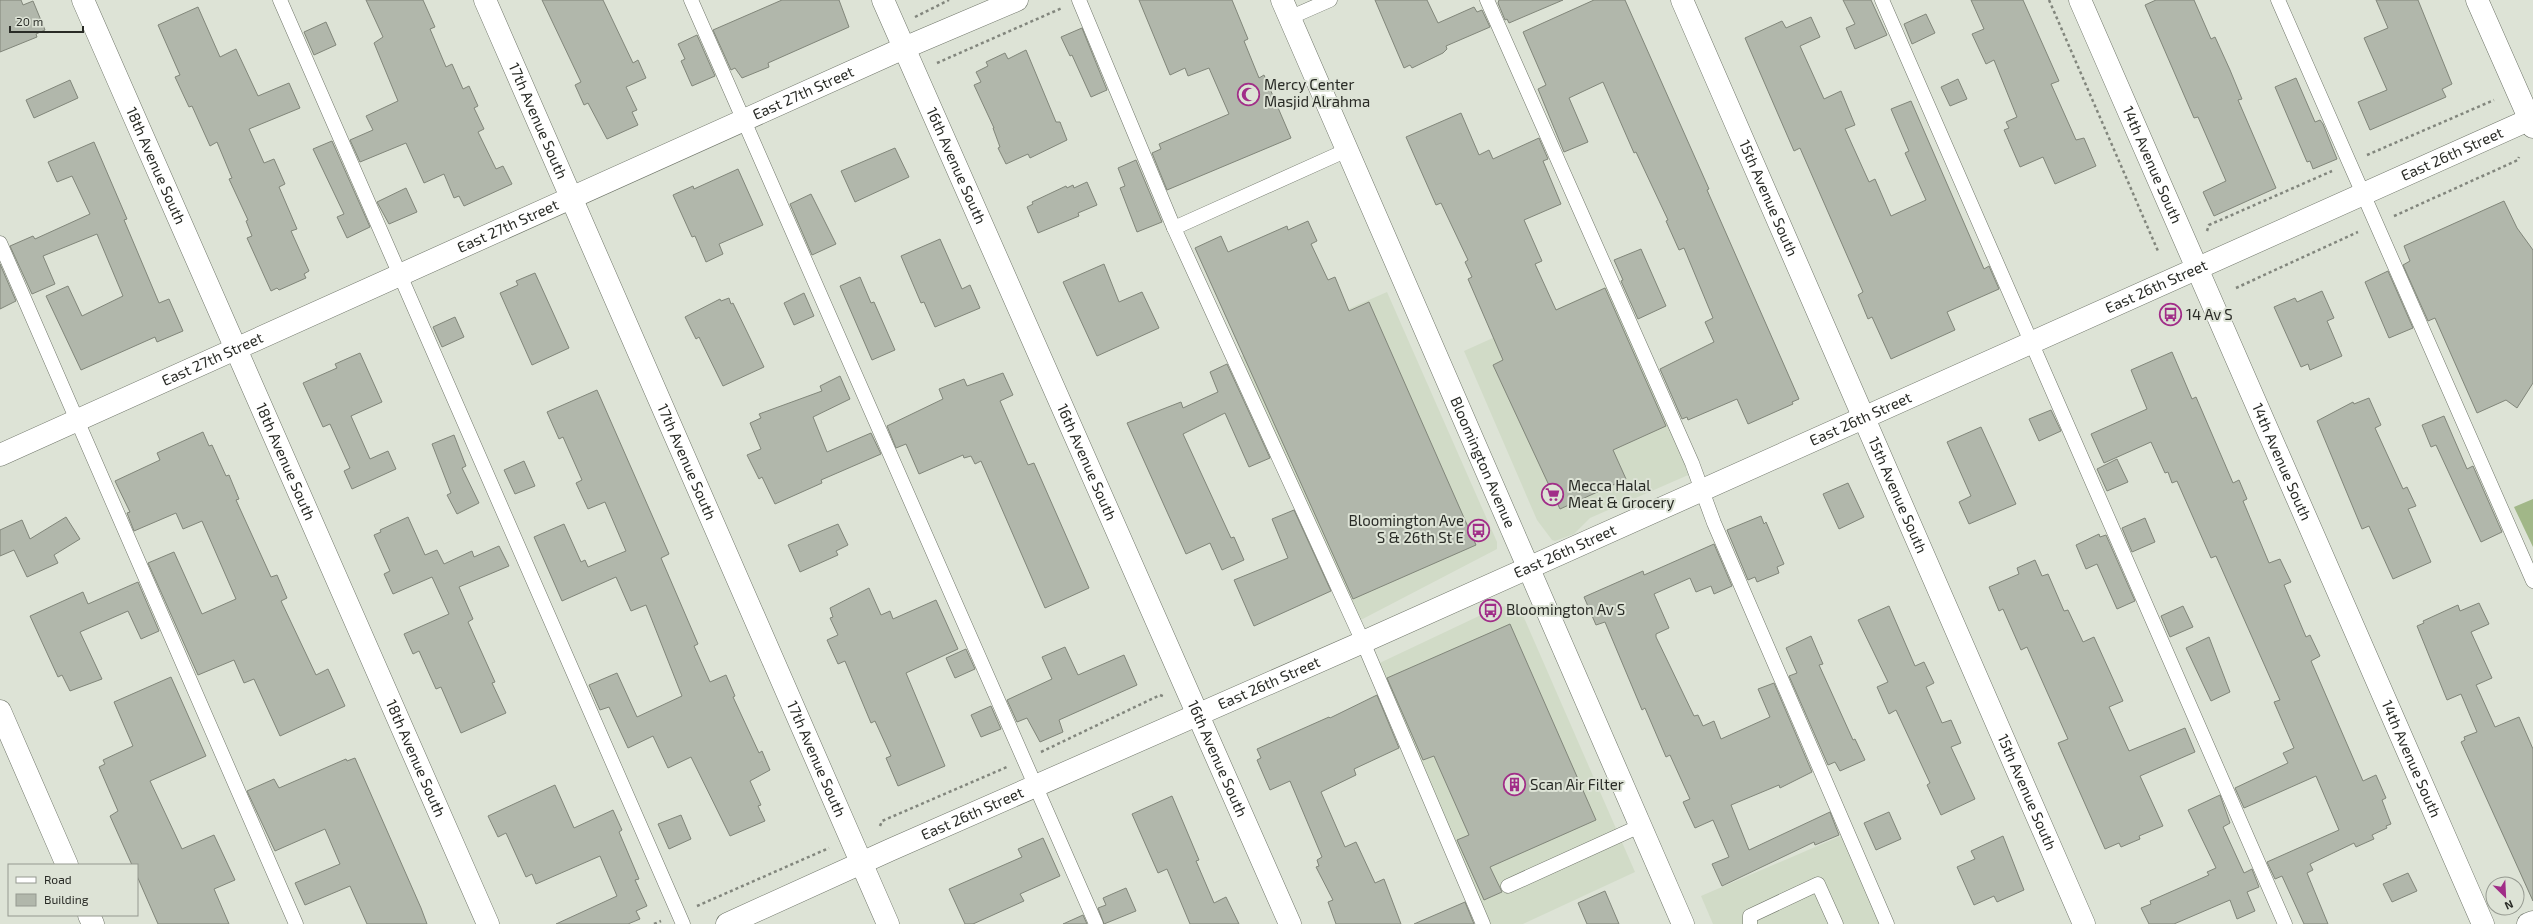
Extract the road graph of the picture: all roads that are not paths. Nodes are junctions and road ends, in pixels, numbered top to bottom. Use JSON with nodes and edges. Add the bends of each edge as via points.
{"nodes":[{"id":1,"x":83,"y":0,"type":"edge"},
{"id":2,"x":280,"y":0,"type":"edge"},
{"id":3,"x":485,"y":0,"type":"edge"},
{"id":4,"x":691,"y":0,"type":"edge"},
{"id":5,"x":883,"y":0,"type":"edge"},
{"id":6,"x":1017,"y":0,"type":"edge"},
{"id":7,"x":1079,"y":0,"type":"edge"},
{"id":8,"x":1330,"y":0,"type":"edge"},
{"id":9,"x":1487,"y":0,"type":"edge"},
{"id":10,"x":1682,"y":0,"type":"edge"},
{"id":11,"x":1882,"y":0,"type":"edge"},
{"id":12,"x":2080,"y":0,"type":"edge"},
{"id":13,"x":2278,"y":0,"type":"edge"},
{"id":14,"x":2477,"y":0,"type":"edge"},
{"id":15,"x":1286,"y":9,"type":"edge"},
{"id":16,"x":904,"y":48,"type":"junction"},
{"id":17,"x":743,"y":120,"type":"junction"},
{"id":18,"x":2532,"y":121,"type":"edge"},
{"id":19,"x":1345,"y":151,"type":"junction"},
{"id":20,"x":2364,"y":194,"type":"junction"},
{"id":21,"x":571,"y":197,"type":"junction"},
{"id":22,"x":1174,"y":228,"type":"junction"},
{"id":23,"x":0,"y":243,"type":"edge"},
{"id":24,"x":2197,"y":268,"type":"junction"},
{"id":25,"x":401,"y":275,"type":"junction"},
{"id":26,"x":2031,"y":342,"type":"junction"},
{"id":27,"x":236,"y":348,"type":"junction"},
{"id":28,"x":1865,"y":416,"type":"junction"},
{"id":29,"x":77,"y":419,"type":"junction"},
{"id":30,"x":0,"y":454,"type":"edge"},
{"id":31,"x":1702,"y":490,"type":"junction"},
{"id":32,"x":1528,"y":567,"type":"junction"},
{"id":33,"x":2533,"y":581,"type":"edge"},
{"id":34,"x":1363,"y":642,"type":"junction"},
{"id":35,"x":0,"y":712,"type":"edge"},
{"id":36,"x":1198,"y":713,"type":"junction"},
{"id":37,"x":1036,"y":785,"type":"junction"},
{"id":38,"x":1640,"y":826,"type":"junction"},
{"id":39,"x":862,"y":863,"type":"junction"},
{"id":40,"x":67,"y":864,"type":"edge"},
{"id":41,"x":1508,"y":886,"type":"dead end"},
{"id":42,"x":681,"y":919,"type":"edge"},
{"id":43,"x":2533,"y":922,"type":"edge"},
{"id":44,"x":296,"y":924,"type":"edge"},
{"id":45,"x":488,"y":924,"type":"edge"},
{"id":46,"x":727,"y":924,"type":"edge"},
{"id":47,"x":888,"y":924,"type":"edge"},
{"id":48,"x":1096,"y":924,"type":"edge"},
{"id":49,"x":1290,"y":924,"type":"edge"},
{"id":50,"x":1483,"y":924,"type":"edge"},
{"id":51,"x":1683,"y":924,"type":"edge"},
{"id":52,"x":1750,"y":924,"type":"edge"},
{"id":53,"x":1836,"y":924,"type":"edge"},
{"id":54,"x":1887,"y":924,"type":"edge"},
{"id":55,"x":2084,"y":924,"type":"edge"},
{"id":56,"x":2285,"y":924,"type":"edge"},
{"id":57,"x":2483,"y":924,"type":"edge"},
{"id":58,"x":2528,"y":924,"type":"edge"}],
"edges":[{"from":1,"to":27,"type":"street","name":"18th Avenue South"},
{"from":2,"to":25,"type":"lane"},
{"from":3,"to":21,"type":"street","name":"17th Avenue South"},
{"from":4,"to":17,"type":"lane"},
{"from":5,"to":16,"type":"street","name":"16th Avenue South"},
{"from":6,"to":16,"type":"street","name":"East 27th Street"},
{"from":7,"to":22,"type":"lane"},
{"from":8,"to":15,"type":"lane"},
{"from":9,"to":31,"type":"lane"},
{"from":10,"to":28,"type":"street","name":"15th Avenue South"},
{"from":11,"to":26,"type":"lane"},
{"from":12,"to":24,"type":"street","name":"14th Avenue South"},
{"from":13,"to":20,"type":"lane"},
{"from":14,"to":18,"type":"street"},
{"from":15,"to":19,"type":"street","name":"Bloomington Avenue"},
{"from":16,"to":17,"type":"street","name":"East 27th Street"},
{"from":16,"to":36,"type":"street","name":"16th Avenue South"},
{"from":17,"to":21,"type":"street","name":"East 27th Street"},
{"from":17,"to":37,"type":"lane"},
{"from":18,"to":20,"type":"street","name":"East 26th Street"},
{"from":19,"to":22,"type":"lane"},
{"from":19,"to":32,"type":"street","name":"Bloomington Avenue"},
{"from":20,"to":24,"type":"street","name":"East 26th Street"},
{"from":20,"to":33,"type":"lane"},
{"from":21,"to":25,"type":"street","name":"East 27th Street"},
{"from":21,"to":39,"type":"street","name":"17th Avenue South"},
{"from":22,"to":34,"type":"lane"},
{"from":23,"to":29,"type":"lane"},
{"from":24,"to":26,"type":"street","name":"East 26th Street"},
{"from":24,"to":57,"type":"street","name":"14th Avenue South"},
{"from":25,"to":27,"type":"street","name":"East 27th Street"},
{"from":25,"to":42,"type":"lane"},
{"from":26,"to":28,"type":"street","name":"East 26th Street"},
{"from":26,"to":56,"type":"lane"},
{"from":27,"to":29,"type":"street","name":"East 27th Street"},
{"from":27,"to":45,"type":"street","name":"18th Avenue South"},
{"from":28,"to":31,"type":"street","name":"East 26th Street"},
{"from":28,"to":55,"type":"street","name":"15th Avenue South"},
{"from":29,"to":30,"type":"street","name":"East 27th Street"},
{"from":29,"to":44,"type":"lane"},
{"from":31,"to":32,"type":"street","name":"East 26th Street"},
{"from":31,"to":54,"type":"lane"},
{"from":32,"to":34,"type":"street","name":"East 26th Street"},
{"from":32,"to":38,"type":"street","name":"Bloomington Avenue"},
{"from":34,"to":36,"type":"street","name":"East 26th Street"},
{"from":34,"to":50,"type":"lane"},
{"from":35,"to":40,"type":"street"},
{"from":36,"to":37,"type":"street","name":"East 26th Street"},
{"from":36,"to":49,"type":"street","name":"16th Avenue South"},
{"from":37,"to":39,"type":"street","name":"East 26th Street"},
{"from":37,"to":48,"type":"lane"},
{"from":38,"to":41,"type":"lane"},
{"from":38,"to":51,"type":"street","name":"Bloomington Avenue"},
{"from":39,"to":46,"type":"street","name":"East 26th Street"},
{"from":39,"to":47,"type":"street","name":"17th Avenue South"},
{"from":43,"to":58,"type":"street"},
{"from":52,"to":53,"type":"lane","via":[[1750,916],[1818,884]]}]}
